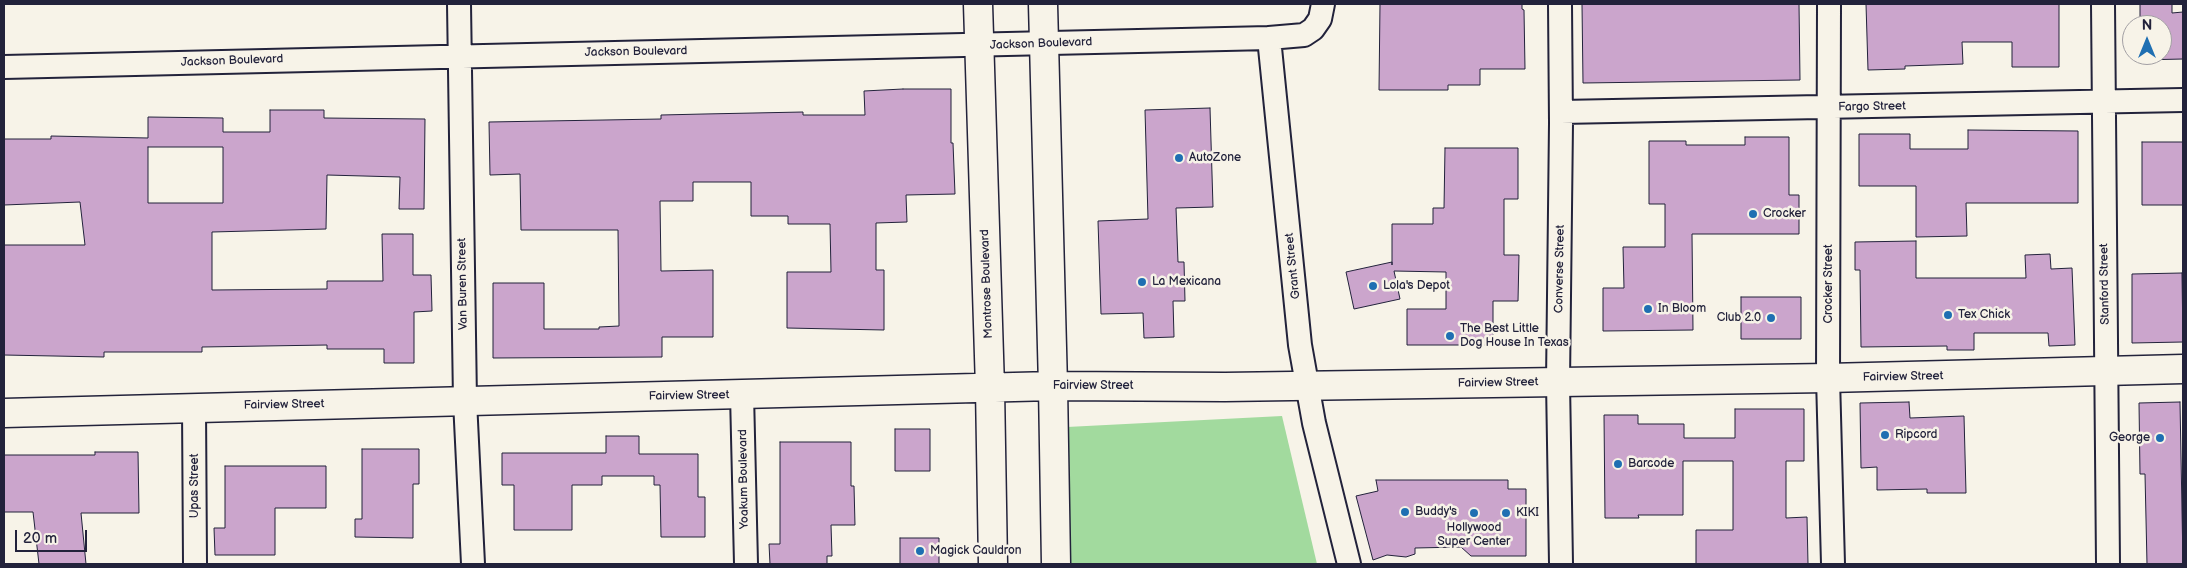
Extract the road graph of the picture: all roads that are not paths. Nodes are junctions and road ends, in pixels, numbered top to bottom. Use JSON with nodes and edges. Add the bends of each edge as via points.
{"nodes":[{"id":1,"x":459,"y":4,"type":"edge"},
{"id":2,"x":978,"y":4,"type":"edge"},
{"id":3,"x":1043,"y":4,"type":"edge"},
{"id":4,"x":1324,"y":4,"type":"edge"},
{"id":5,"x":1560,"y":4,"type":"edge"},
{"id":6,"x":1828,"y":4,"type":"edge"},
{"id":7,"x":2103,"y":4,"type":"edge"},
{"id":8,"x":1269,"y":38,"type":"junction"},
{"id":9,"x":1044,"y":44,"type":"junction"},
{"id":10,"x":978,"y":45,"type":"junction"},
{"id":11,"x":460,"y":55,"type":"junction"},
{"id":12,"x":4,"y":68,"type":"edge"},
{"id":13,"x":2183,"y":100,"type":"edge"},
{"id":14,"x":2103,"y":102,"type":"junction"},
{"id":15,"x":1829,"y":108,"type":"junction"},
{"id":16,"x":1561,"y":112,"type":"junction"},
{"id":17,"x":2183,"y":369,"type":"edge"},
{"id":18,"x":2106,"y":372,"type":"junction"},
{"id":19,"x":1828,"y":378,"type":"junction"},
{"id":20,"x":1558,"y":382,"type":"junction"},
{"id":21,"x":1307,"y":384,"type":"junction"},
{"id":22,"x":1053,"y":386,"type":"junction"},
{"id":23,"x":990,"y":388,"type":"junction"},
{"id":24,"x":742,"y":394,"type":"junction"},
{"id":25,"x":465,"y":401,"type":"junction"},
{"id":26,"x":194,"y":407,"type":"junction"},
{"id":27,"x":4,"y":413,"type":"edge"},
{"id":28,"x":195,"y":564,"type":"edge"},
{"id":29,"x":473,"y":564,"type":"edge"},
{"id":30,"x":746,"y":564,"type":"edge"},
{"id":31,"x":993,"y":564,"type":"edge"},
{"id":32,"x":1056,"y":564,"type":"edge"},
{"id":33,"x":1349,"y":564,"type":"edge"},
{"id":34,"x":1560,"y":564,"type":"edge"},
{"id":35,"x":1833,"y":564,"type":"edge"},
{"id":36,"x":2108,"y":564,"type":"edge"}],
"edges":[{"from":1,"to":11,"type":"street","name":"Van Buren Street"},
{"from":2,"to":10,"type":"street","name":"Montrose Boulevard"},
{"from":3,"to":9,"type":"street"},
{"from":4,"to":8,"type":"street","via":[[1320,19],[1304,35]]},
{"from":5,"to":16,"type":"street","name":"Converse Street"},
{"from":6,"to":15,"type":"street","name":"Crocker Street"},
{"from":7,"to":14,"type":"street","name":"Stanford Street"},
{"from":8,"to":9,"type":"street","name":"Jackson Boulevard"},
{"from":8,"to":21,"type":"street","name":"Grant Street","via":[[1300,345]]},
{"from":9,"to":10,"type":"street","name":"Jackson Boulevard"},
{"from":9,"to":22,"type":"street"},
{"from":10,"to":11,"type":"street","name":"Jackson Boulevard"},
{"from":10,"to":23,"type":"street","name":"Montrose Boulevard"},
{"from":11,"to":12,"type":"street","name":"Jackson Boulevard"},
{"from":11,"to":25,"type":"street","name":"Van Buren Street"},
{"from":13,"to":14,"type":"street","name":"Fargo Street"},
{"from":14,"to":15,"type":"street","name":"Fargo Street"},
{"from":14,"to":18,"type":"street","name":"Stanford Street"},
{"from":15,"to":16,"type":"street","name":"Fargo Street"},
{"from":15,"to":19,"type":"street","name":"Crocker Street"},
{"from":16,"to":20,"type":"street","name":"Converse Street"},
{"from":17,"to":18,"type":"street","name":"Fairview Street"},
{"from":18,"to":19,"type":"street","name":"Fairview Street"},
{"from":18,"to":36,"type":"street","name":"Stanford Street"},
{"from":19,"to":20,"type":"street","name":"Fairview Street"},
{"from":19,"to":35,"type":"street","name":"Crocker Street"},
{"from":20,"to":21,"type":"street","name":"Fairview Street"},
{"from":20,"to":34,"type":"street","name":"Converse Street"},
{"from":21,"to":22,"type":"street","name":"Fairview Street"},
{"from":21,"to":33,"type":"street","name":"Grant Street"},
{"from":22,"to":23,"type":"street","name":"Fairview Street"},
{"from":22,"to":32,"type":"street"},
{"from":23,"to":24,"type":"street","name":"Fairview Street"},
{"from":23,"to":31,"type":"street","name":"Montrose Boulevard"},
{"from":24,"to":25,"type":"street","name":"Fairview Street"},
{"from":24,"to":30,"type":"street","name":"Yoakum Boulevard"},
{"from":25,"to":26,"type":"street","name":"Fairview Street"},
{"from":25,"to":29,"type":"street","name":"Van Buren Street"},
{"from":26,"to":27,"type":"street","name":"Fairview Street"},
{"from":26,"to":28,"type":"street","name":"Upas Street"}]}
